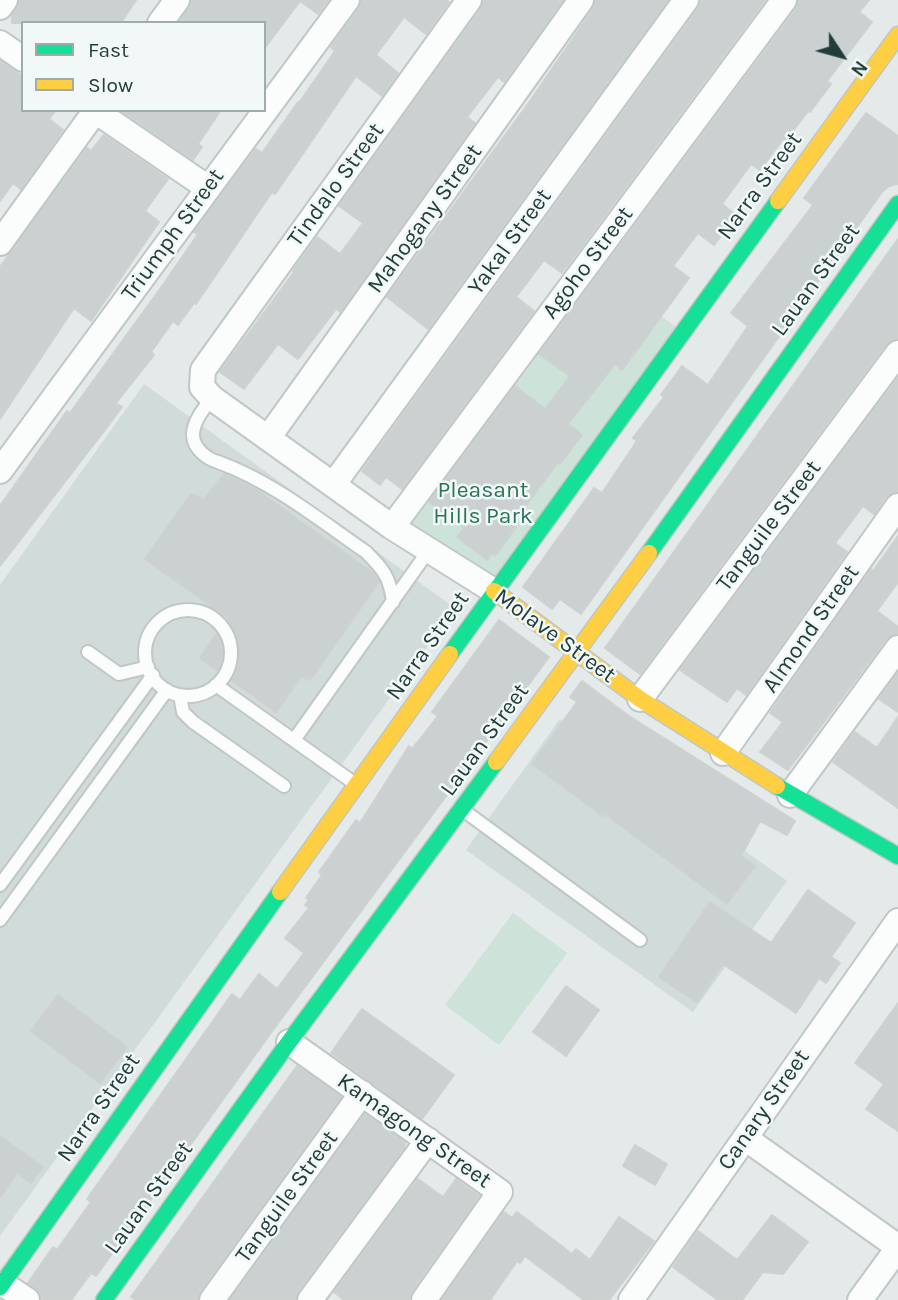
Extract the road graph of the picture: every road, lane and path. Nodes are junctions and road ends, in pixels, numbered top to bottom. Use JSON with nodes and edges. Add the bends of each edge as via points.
{"nodes":[{"id":1,"x":5,"y":0,"type":"edge"},
{"id":2,"x":177,"y":0,"type":"edge"},
{"id":3,"x":346,"y":0,"type":"edge"},
{"id":4,"x":469,"y":0,"type":"edge"},
{"id":5,"x":582,"y":0,"type":"edge"},
{"id":6,"x":686,"y":0,"type":"edge"},
{"id":7,"x":785,"y":0,"type":"edge"},
{"id":8,"x":0,"y":7,"type":"edge"},
{"id":9,"x":161,"y":21,"type":"edge"},
{"id":10,"x":898,"y":35,"type":"edge"},
{"id":11,"x":0,"y":43,"type":"edge"},
{"id":12,"x":21,"y":58,"type":"edge"},
{"id":13,"x":266,"y":109,"type":"edge"},
{"id":14,"x":94,"y":112,"type":"edge"},
{"id":15,"x":96,"y":112,"type":"edge"},
{"id":16,"x":264,"y":112,"type":"edge"},
{"id":17,"x":208,"y":188,"type":"junction"},
{"id":18,"x":898,"y":204,"type":"edge"},
{"id":19,"x":0,"y":243,"type":"edge"},
{"id":20,"x":898,"y":353,"type":"edge"},
{"id":21,"x":212,"y":398,"type":"junction"},
{"id":22,"x":268,"y":439,"type":"junction"},
{"id":23,"x":0,"y":471,"type":"edge"},
{"id":24,"x":333,"y":485,"type":"junction"},
{"id":25,"x":898,"y":506,"type":"edge"},
{"id":26,"x":392,"y":527,"type":"junction"},
{"id":27,"x":429,"y":550,"type":"junction"},
{"id":28,"x":495,"y":591,"type":"junction"},
{"id":29,"x":393,"y":602,"type":"junction"},
{"id":30,"x":898,"y":648,"type":"edge"},
{"id":31,"x":88,"y":652,"type":"dead end"},
{"id":32,"x":578,"y":652,"type":"junction"},
{"id":33,"x":150,"y":671,"type":"junction"},
{"id":34,"x":216,"y":685,"type":"junction"},
{"id":35,"x":167,"y":690,"type":"junction"},
{"id":36,"x":180,"y":695,"type":"junction"},
{"id":37,"x":640,"y":699,"type":"junction"},
{"id":38,"x":293,"y":740,"type":"junction"},
{"id":39,"x":723,"y":753,"type":"junction"},
{"id":40,"x":357,"y":785,"type":"junction"},
{"id":41,"x":284,"y":786,"type":"dead end"},
{"id":42,"x":790,"y":795,"type":"junction"},
{"id":43,"x":461,"y":809,"type":"junction"},
{"id":44,"x":898,"y":856,"type":"edge"},
{"id":45,"x":0,"y":885,"type":"edge"},
{"id":46,"x":0,"y":920,"type":"edge"},
{"id":47,"x":898,"y":921,"type":"edge"},
{"id":48,"x":640,"y":940,"type":"dead end"},
{"id":49,"x":289,"y":1042,"type":"junction"},
{"id":50,"x":362,"y":1093,"type":"junction"},
{"id":51,"x":745,"y":1138,"type":"junction"},
{"id":52,"x":428,"y":1140,"type":"junction"},
{"id":53,"x":898,"y":1247,"type":"edge"},
{"id":54,"x":1,"y":1286,"type":"edge"},
{"id":55,"x":27,"y":1300,"type":"edge"},
{"id":56,"x":104,"y":1300,"type":"edge"},
{"id":57,"x":212,"y":1300,"type":"edge"},
{"id":58,"x":310,"y":1300,"type":"edge"},
{"id":59,"x":424,"y":1300,"type":"edge"},
{"id":60,"x":631,"y":1300,"type":"edge"},
{"id":61,"x":860,"y":1300,"type":"edge"}],
"edges":[{"from":1,"to":8,"type":"street"},
{"from":2,"to":9,"type":"street"},
{"from":3,"to":13,"type":"street","name":"Triumph Street"},
{"from":4,"to":21,"type":"street","name":"Tindalo Street","via":[[203,370],[202,387]]},
{"from":5,"to":22,"type":"street","name":"Mahogany Street"},
{"from":6,"to":24,"type":"street","name":"Yakal Street"},
{"from":7,"to":26,"type":"street","name":"Agoho Street"},
{"from":10,"to":28,"type":"street","name":"Narra Street"},
{"from":11,"to":12,"type":"street"},
{"from":14,"to":19,"type":"street"},
{"from":15,"to":17,"type":"street"},
{"from":16,"to":17,"type":"street","name":"Triumph Street"},
{"from":17,"to":23,"type":"street","name":"Triumph Street"},
{"from":18,"to":32,"type":"street","name":"Lauan Street"},
{"from":20,"to":37,"type":"street","name":"Tanguile Street"},
{"from":21,"to":22,"type":"street","name":"Molave Street"},
{"from":21,"to":29,"type":"lane","via":[[198,417],[193,436],[199,450],[214,461],[256,477],[366,552],[390,582]]},
{"from":22,"to":24,"type":"street","name":"Molave Street"},
{"from":24,"to":26,"type":"street","name":"Molave Street"},
{"from":25,"to":39,"type":"street","name":"Almond Street"},
{"from":26,"to":27,"type":"street","name":"Molave Street"},
{"from":27,"to":28,"type":"street","name":"Molave Street"},
{"from":27,"to":29,"type":"lane"},
{"from":28,"to":32,"type":"street","name":"Molave Street"},
{"from":28,"to":40,"type":"street","name":"Narra Street"},
{"from":29,"to":38,"type":"lane"},
{"from":30,"to":42,"type":"street"},
{"from":31,"to":33,"type":"lane","via":[[119,674]]},
{"from":32,"to":37,"type":"street","name":"Molave Street"},
{"from":32,"to":43,"type":"street","name":"Lauan Street"},
{"from":33,"to":34,"type":"lane","via":[[147,646],[155,626],[178,611],[191,610],[216,620],[230,643],[228,670]]},
{"from":33,"to":35,"type":"lane"},
{"from":33,"to":45,"type":"lane"},
{"from":34,"to":36,"type":"lane","via":[[195,695]]},
{"from":34,"to":38,"type":"lane"},
{"from":35,"to":36,"type":"lane"},
{"from":35,"to":46,"type":"lane"},
{"from":36,"to":41,"type":"lane","via":[[183,712],[193,722]]},
{"from":37,"to":39,"type":"street","name":"Molave Street"},
{"from":38,"to":40,"type":"lane"},
{"from":39,"to":42,"type":"street","name":"Molave Street"},
{"from":40,"to":54,"type":"street","name":"Narra Street"},
{"from":42,"to":44,"type":"street","name":"Molave Street"},
{"from":43,"to":48,"type":"lane"},
{"from":43,"to":49,"type":"street","name":"Lauan Street"},
{"from":47,"to":51,"type":"street","name":"Canary Street"},
{"from":49,"to":50,"type":"street","name":"Kamagong Street"},
{"from":49,"to":56,"type":"street","name":"Lauan Street"},
{"from":50,"to":52,"type":"street","name":"Kamagong Street"},
{"from":50,"to":57,"type":"street","name":"Tanguile Street"},
{"from":51,"to":53,"type":"street"},
{"from":51,"to":60,"type":"street","name":"Canary Street"},
{"from":52,"to":58,"type":"street"},
{"from":52,"to":59,"type":"street","name":"Kamagong Street","via":[[500,1192]]},
{"from":53,"to":61,"type":"street"},
{"from":54,"to":55,"type":"street"}]}
